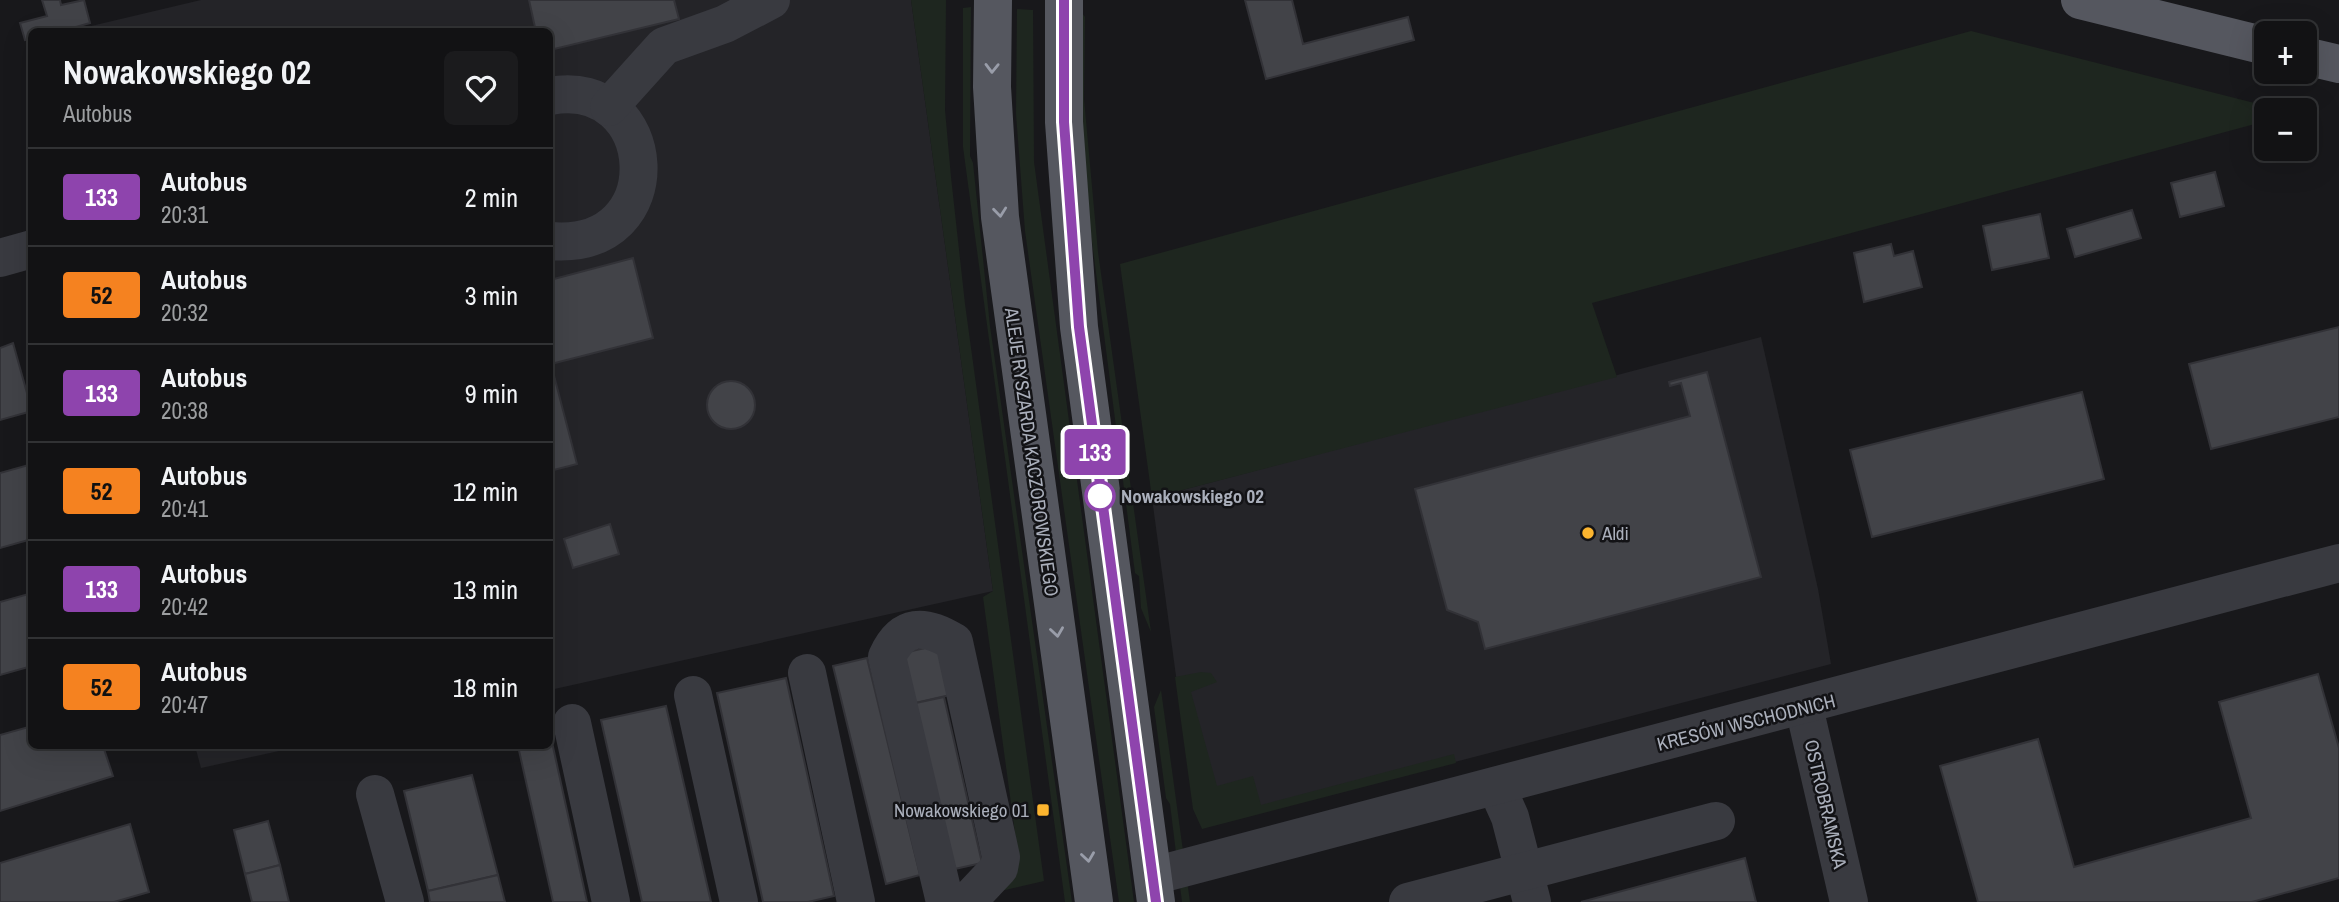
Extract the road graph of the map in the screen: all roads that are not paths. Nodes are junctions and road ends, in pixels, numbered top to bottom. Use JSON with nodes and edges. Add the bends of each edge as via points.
{"nodes":[{"id":1,"x":771,"y":0,"type":"edge"},
{"id":2,"x":993,"y":0,"type":"edge"},
{"id":3,"x":1064,"y":0,"type":"edge"},
{"id":4,"x":2080,"y":0,"type":"edge"},
{"id":5,"x":2254,"y":43,"type":"edge"},
{"id":6,"x":2317,"y":59,"type":"edge"},
{"id":7,"x":2339,"y":64,"type":"edge"},
{"id":8,"x":553,"y":96,"type":"edge"},
{"id":9,"x":609,"y":107,"type":"junction"},
{"id":10,"x":553,"y":241,"type":"edge"},
{"id":11,"x":28,"y":249,"type":"edge"},
{"id":12,"x":0,"y":258,"type":"edge"},
{"id":13,"x":2339,"y":563,"type":"edge"},
{"id":14,"x":807,"y":673,"type":"dead end"},
{"id":15,"x":693,"y":695,"type":"dead end"},
{"id":16,"x":1804,"y":707,"type":"junction"},
{"id":17,"x":572,"y":723,"type":"dead end"},
{"id":18,"x":1496,"y":786,"type":"junction"},
{"id":19,"x":375,"y":794,"type":"dead end"},
{"id":20,"x":1716,"y":821,"type":"dead end"},
{"id":21,"x":1528,"y":887,"type":"edge"},
{"id":22,"x":1154,"y":889,"type":"edge"},
{"id":23,"x":405,"y":902,"type":"edge"},
{"id":24,"x":611,"y":902,"type":"edge"},
{"id":25,"x":739,"y":902,"type":"edge"},
{"id":26,"x":856,"y":902,"type":"edge"},
{"id":27,"x":945,"y":902,"type":"edge"},
{"id":28,"x":967,"y":902,"type":"edge"},
{"id":29,"x":1094,"y":902,"type":"edge"},
{"id":30,"x":1408,"y":902,"type":"edge"},
{"id":31,"x":1849,"y":902,"type":"edge"}],
"edges":[{"from":1,"to":9,"type":"street","via":[[725,24],[664,46]]},
{"from":2,"to":29,"type":"main road","name":"ALEJE RYSZARDA KACZOROWSKIEGO","one_way":true,"via":[[992,99],[1000,217]]},
{"from":3,"to":22,"type":"main road","via":[[1064,122],[1079,327]]},
{"from":4,"to":5,"type":"main road"},
{"from":6,"to":7,"type":"main road"},
{"from":8,"to":9,"type":"street","via":[[588,97]]},
{"from":9,"to":10,"type":"street","via":[[627,126],[638,149],[640,174],[634,198],[620,220],[600,234],[575,242]]},
{"from":11,"to":12,"type":"street"},
{"from":13,"to":16,"type":"street","name":"KRESÓW WSCHODNICH"},
{"from":14,"to":26,"type":"street"},
{"from":15,"to":25,"type":"street"},
{"from":16,"to":18,"type":"street","name":"KRESÓW WSCHODNICH"},
{"from":16,"to":31,"type":"street","name":"OSTROBRAMSKA"},
{"from":17,"to":24,"type":"street"},
{"from":18,"to":21,"type":"street","via":[[1510,817]]},
{"from":18,"to":22,"type":"street","name":"KRESÓW WSCHODNICH"},
{"from":19,"to":23,"type":"street"},
{"from":20,"to":21,"type":"street"},
{"from":21,"to":30,"type":"street"},
{"from":27,"to":28,"type":"street","via":[[887,657],[894,640],[913,630],[932,628],[954,642],[1001,857],[999,868]]}]}
